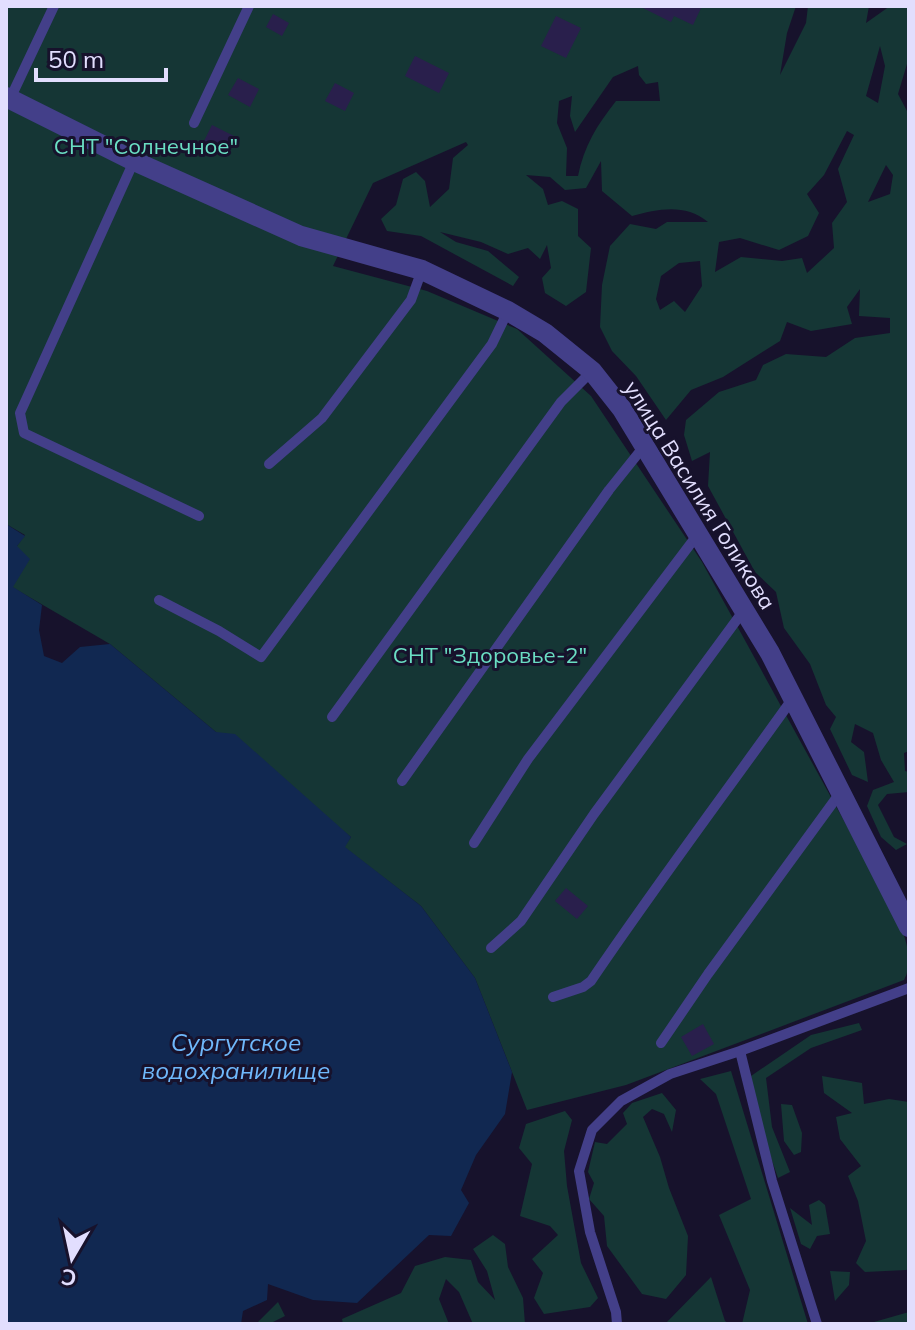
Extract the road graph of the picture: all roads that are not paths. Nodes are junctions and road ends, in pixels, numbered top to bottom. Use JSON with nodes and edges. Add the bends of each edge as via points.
{"nodes":[{"id":1,"x":54,"y":6,"type":"edge"},
{"id":2,"x":249,"y":6,"type":"edge"},
{"id":3,"x":8,"y":98,"type":"edge"},
{"id":4,"x":194,"y":123,"type":"dead end"},
{"id":5,"x":134,"y":161,"type":"junction"},
{"id":6,"x":422,"y":270,"type":"junction"},
{"id":7,"x":508,"y":311,"type":"junction"},
{"id":8,"x":592,"y":371,"type":"junction"},
{"id":9,"x":645,"y":445,"type":"junction"},
{"id":10,"x":269,"y":464,"type":"dead end"},
{"id":11,"x":199,"y":516,"type":"dead end"},
{"id":12,"x":698,"y":534,"type":"junction"},
{"id":13,"x":159,"y":600,"type":"dead end"},
{"id":14,"x":744,"y":610,"type":"junction"},
{"id":15,"x":794,"y":696,"type":"junction"},
{"id":16,"x":332,"y":717,"type":"dead end"},
{"id":17,"x":402,"y":781,"type":"dead end"},
{"id":18,"x":841,"y":791,"type":"junction"},
{"id":19,"x":474,"y":843,"type":"dead end"},
{"id":20,"x":909,"y":927,"type":"edge"},
{"id":21,"x":491,"y":948,"type":"dead end"},
{"id":22,"x":909,"y":988,"type":"edge"},
{"id":23,"x":553,"y":997,"type":"dead end"},
{"id":24,"x":661,"y":1043,"type":"dead end"},
{"id":25,"x":740,"y":1051,"type":"junction"},
{"id":26,"x":617,"y":1324,"type":"edge"},
{"id":27,"x":817,"y":1324,"type":"edge"}],
"edges":[{"from":1,"to":3,"type":"lane"},
{"from":2,"to":4,"type":"lane"},
{"from":3,"to":5,"type":"street","name":"улица Василия Голикова"},
{"from":5,"to":6,"type":"street","name":"улица Василия Голикова","via":[[301,236]]},
{"from":5,"to":11,"type":"lane","via":[[20,413],[24,433]]},
{"from":6,"to":7,"type":"street","name":"улица Василия Голикова"},
{"from":6,"to":10,"type":"lane","via":[[411,300],[322,418]]},
{"from":7,"to":8,"type":"street","name":"улица Василия Голикова"},
{"from":7,"to":13,"type":"lane","via":[[492,344],[261,657]]},
{"from":8,"to":9,"type":"street","name":"улица Василия Голикова"},
{"from":8,"to":16,"type":"lane","via":[[561,402]]},
{"from":9,"to":12,"type":"street","name":"улица Василия Голикова"},
{"from":9,"to":17,"type":"lane"},
{"from":12,"to":14,"type":"street","name":"улица Василия Голикова"},
{"from":12,"to":19,"type":"lane","via":[[528,759]]},
{"from":14,"to":15,"type":"street","name":"улица Василия Голикова"},
{"from":14,"to":21,"type":"lane","via":[[521,921]]},
{"from":15,"to":18,"type":"street","name":"улица Василия Голикова"},
{"from":15,"to":23,"type":"lane","via":[[591,981]]},
{"from":18,"to":20,"type":"street","name":"улица Василия Голикова"},
{"from":18,"to":24,"type":"lane"},
{"from":22,"to":25,"type":"lane"},
{"from":25,"to":26,"type":"lane","via":[[670,1074],[621,1101],[592,1130],[579,1171],[590,1232]]},
{"from":25,"to":27,"type":"lane","via":[[772,1181]]}]}
